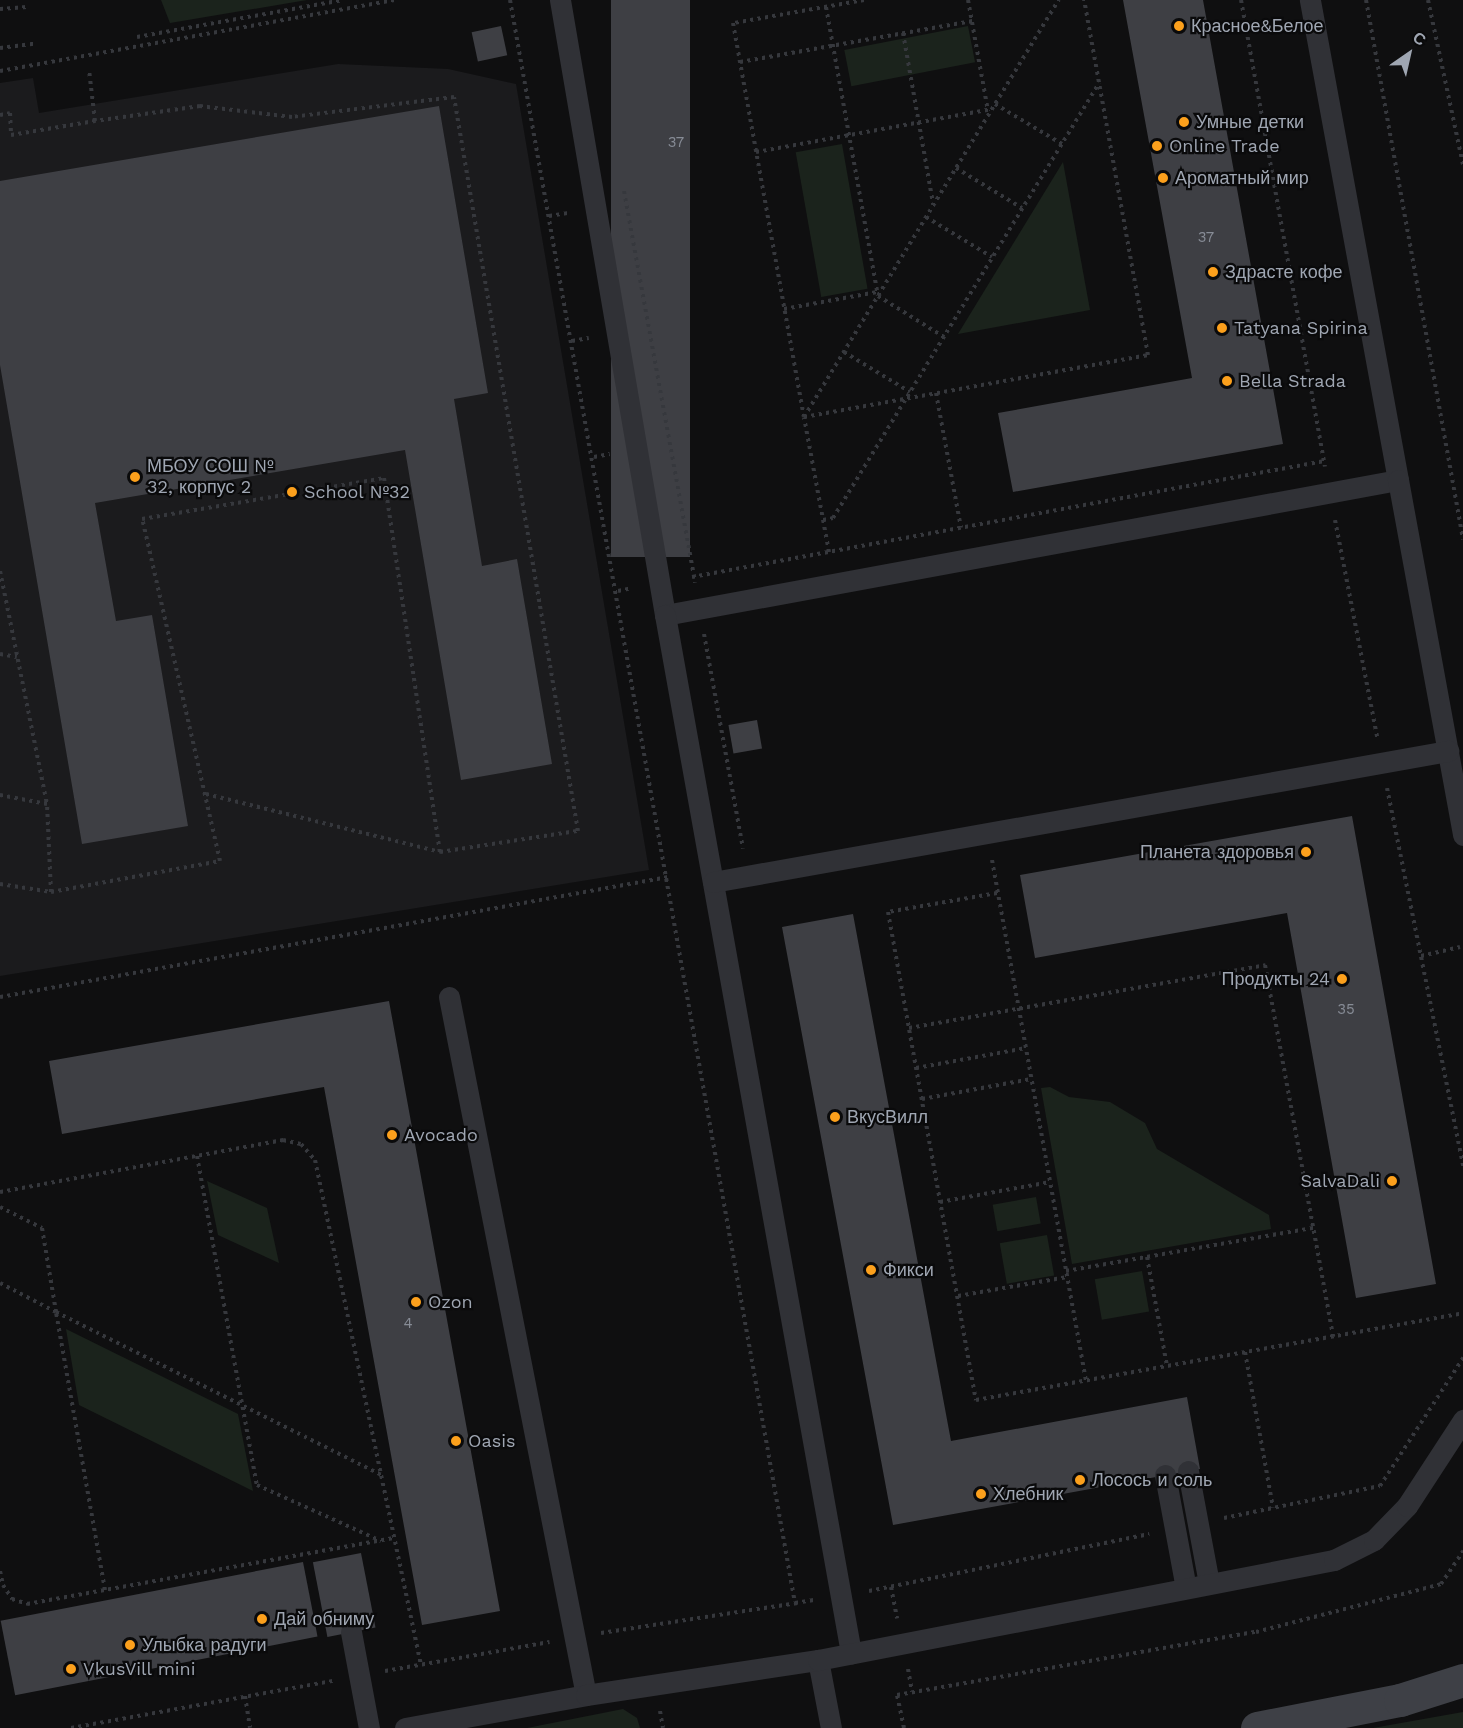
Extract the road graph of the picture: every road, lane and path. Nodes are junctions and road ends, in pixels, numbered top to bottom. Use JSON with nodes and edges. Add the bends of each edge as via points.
{"nodes":[{"id":1,"x":342,"y":0,"type":"edge"},
{"id":2,"x":396,"y":0,"type":"edge"},
{"id":3,"x":510,"y":0,"type":"edge"},
{"id":4,"x":560,"y":0,"type":"edge"},
{"id":5,"x":864,"y":0,"type":"edge"},
{"id":6,"x":968,"y":0,"type":"edge"},
{"id":7,"x":1059,"y":0,"type":"edge"},
{"id":8,"x":1084,"y":0,"type":"edge"},
{"id":9,"x":1241,"y":0,"type":"edge"},
{"id":10,"x":1310,"y":0,"type":"edge"},
{"id":11,"x":1366,"y":0,"type":"edge"},
{"id":12,"x":1428,"y":0,"type":"edge"},
{"id":13,"x":333,"y":1,"type":"edge"},
{"id":14,"x":27,"y":7,"type":"dead end"},
{"id":15,"x":826,"y":7,"type":"junction"},
{"id":16,"x":0,"y":9,"type":"edge"},
{"id":17,"x":972,"y":21,"type":"junction"},
{"id":18,"x":903,"y":33,"type":"junction"},
{"id":19,"x":137,"y":37,"type":"dead end"},
{"id":20,"x":34,"y":44,"type":"dead end"},
{"id":21,"x":833,"y":46,"type":"junction"},
{"id":22,"x":0,"y":48,"type":"edge"},
{"id":23,"x":740,"y":63,"type":"junction"},
{"id":24,"x":89,"y":70,"type":"dead end"},
{"id":25,"x":0,"y":71,"type":"edge"},
{"id":26,"x":1099,"y":83,"type":"junction"},
{"id":27,"x":995,"y":104,"type":"junction"},
{"id":28,"x":988,"y":112,"type":"junction"},
{"id":29,"x":0,"y":115,"type":"edge"},
{"id":30,"x":95,"y":121,"type":"junction"},
{"id":31,"x":919,"y":123,"type":"junction"},
{"id":32,"x":849,"y":135,"type":"junction"},
{"id":33,"x":1062,"y":144,"type":"junction"},
{"id":34,"x":756,"y":152,"type":"junction"},
{"id":35,"x":1463,"y":164,"type":"edge"},
{"id":36,"x":956,"y":168,"type":"junction"},
{"id":37,"x":622,"y":180,"type":"dead end"},
{"id":38,"x":934,"y":204,"type":"junction"},
{"id":39,"x":1022,"y":208,"type":"junction"},
{"id":40,"x":926,"y":217,"type":"junction"},
{"id":41,"x":993,"y":257,"type":"junction"},
{"id":42,"x":878,"y":294,"type":"junction"},
{"id":43,"x":784,"y":309,"type":"junction"},
{"id":44,"x":944,"y":337,"type":"junction"},
{"id":45,"x":843,"y":352,"type":"junction"},
{"id":46,"x":910,"y":392,"type":"junction"},
{"id":47,"x":936,"y":393,"type":"junction"},
{"id":48,"x":906,"y":399,"type":"junction"},
{"id":49,"x":804,"y":417,"type":"junction"},
{"id":50,"x":1324,"y":461,"type":"junction"},
{"id":51,"x":1398,"y":480,"type":"junction"},
{"id":52,"x":1330,"y":493,"type":"junction"},
{"id":53,"x":823,"y":520,"type":"junction"},
{"id":54,"x":961,"y":528,"type":"junction"},
{"id":55,"x":1463,"y":539,"type":"edge"},
{"id":56,"x":829,"y":552,"type":"junction"},
{"id":57,"x":0,"y":571,"type":"edge"},
{"id":58,"x":694,"y":577,"type":"junction"},
{"id":59,"x":1,"y":582,"type":"edge"},
{"id":60,"x":660,"y":583,"type":"junction"},
{"id":61,"x":618,"y":591,"type":"junction"},
{"id":62,"x":700,"y":609,"type":"junction"},
{"id":63,"x":665,"y":615,"type":"junction"},
{"id":64,"x":0,"y":654,"type":"edge"},
{"id":65,"x":17,"y":657,"type":"junction"},
{"id":66,"x":1448,"y":751,"type":"junction"},
{"id":67,"x":1382,"y":762,"type":"junction"},
{"id":68,"x":206,"y":794,"type":"junction"},
{"id":69,"x":0,"y":795,"type":"edge"},
{"id":70,"x":47,"y":804,"type":"junction"},
{"id":71,"x":1463,"y":835,"type":"edge"},
{"id":72,"x":440,"y":852,"type":"junction"},
{"id":73,"x":744,"y":855,"type":"dead end"},
{"id":74,"x":993,"y":868,"type":"dead end"},
{"id":75,"x":668,"y":877,"type":"junction"},
{"id":76,"x":713,"y":882,"type":"junction"},
{"id":77,"x":0,"y":884,"type":"edge"},
{"id":78,"x":51,"y":892,"type":"junction"},
{"id":79,"x":997,"y":893,"type":"junction"},
{"id":80,"x":1460,"y":947,"type":"dead end"},
{"id":81,"x":1421,"y":956,"type":"junction"},
{"id":82,"x":0,"y":997,"type":"edge"},
{"id":83,"x":449,"y":997,"type":"dead end"},
{"id":84,"x":1018,"y":1009,"type":"junction"},
{"id":85,"x":909,"y":1028,"type":"junction"},
{"id":86,"x":1026,"y":1048,"type":"junction"},
{"id":87,"x":916,"y":1068,"type":"junction"},
{"id":88,"x":1031,"y":1079,"type":"junction"},
{"id":89,"x":922,"y":1099,"type":"junction"},
{"id":90,"x":197,"y":1156,"type":"junction"},
{"id":91,"x":1463,"y":1166,"type":"edge"},
{"id":92,"x":1050,"y":1182,"type":"junction"},
{"id":93,"x":0,"y":1192,"type":"edge"},
{"id":94,"x":940,"y":1202,"type":"junction"},
{"id":95,"x":0,"y":1207,"type":"edge"},
{"id":96,"x":1313,"y":1228,"type":"junction"},
{"id":97,"x":1146,"y":1257,"type":"junction"},
{"id":98,"x":1067,"y":1274,"type":"junction"},
{"id":99,"x":0,"y":1283,"type":"edge"},
{"id":100,"x":958,"y":1296,"type":"junction"},
{"id":101,"x":56,"y":1312,"type":"junction"},
{"id":102,"x":1463,"y":1313,"type":"edge"},
{"id":103,"x":1333,"y":1337,"type":"junction"},
{"id":104,"x":1245,"y":1352,"type":"junction"},
{"id":105,"x":1463,"y":1358,"type":"edge"},
{"id":106,"x":1167,"y":1366,"type":"junction"},
{"id":107,"x":1086,"y":1381,"type":"junction"},
{"id":108,"x":243,"y":1407,"type":"junction"},
{"id":109,"x":1463,"y":1420,"type":"edge"},
{"id":110,"x":1188,"y":1471,"type":"dead end"},
{"id":111,"x":381,"y":1475,"type":"junction"},
{"id":112,"x":1165,"y":1475,"type":"dead end"},
{"id":113,"x":1273,"y":1508,"type":"junction"},
{"id":114,"x":1221,"y":1519,"type":"dead end"},
{"id":115,"x":1156,"y":1533,"type":"dead end"},
{"id":116,"x":395,"y":1538,"type":"junction"},
{"id":117,"x":381,"y":1541,"type":"junction"},
{"id":118,"x":1463,"y":1551,"type":"edge"},
{"id":119,"x":0,"y":1570,"type":"edge"},
{"id":120,"x":1209,"y":1583,"type":"junction"},
{"id":121,"x":1185,"y":1588,"type":"junction"},
{"id":122,"x":105,"y":1590,"type":"junction"},
{"id":123,"x":863,"y":1592,"type":"dead end"},
{"id":124,"x":840,"y":1596,"type":"junction"},
{"id":125,"x":795,"y":1603,"type":"dead end"},
{"id":126,"x":351,"y":1632,"type":"dead end"},
{"id":127,"x":574,"y":1637,"type":"junction"},
{"id":128,"x":551,"y":1641,"type":"dead end"},
{"id":129,"x":851,"y":1653,"type":"junction"},
{"id":130,"x":818,"y":1660,"type":"junction"},
{"id":131,"x":421,"y":1665,"type":"junction"},
{"id":132,"x":377,"y":1673,"type":"dead end"},
{"id":133,"x":1463,"y":1680,"type":"edge"},
{"id":134,"x":331,"y":1681,"type":"dead end"},
{"id":135,"x":586,"y":1695,"type":"junction"},
{"id":136,"x":245,"y":1696,"type":"junction"},
{"id":137,"x":71,"y":1728,"type":"edge"},
{"id":138,"x":250,"y":1728,"type":"edge"},
{"id":139,"x":369,"y":1728,"type":"edge"},
{"id":140,"x":405,"y":1728,"type":"edge"},
{"id":141,"x":831,"y":1728,"type":"edge"},
{"id":142,"x":904,"y":1728,"type":"edge"},
{"id":143,"x":1257,"y":1728,"type":"edge"}],
"edges":[{"from":1,"to":13,"type":"path"},
{"from":2,"to":25,"type":"path"},
{"from":3,"to":61,"type":"path"},
{"from":4,"to":60,"type":"lane"},
{"from":5,"to":15,"type":"path"},
{"from":6,"to":17,"type":"path"},
{"from":7,"to":27,"type":"path"},
{"from":8,"to":26,"type":"path"},
{"from":9,"to":50,"type":"path"},
{"from":10,"to":51,"type":"lane"},
{"from":11,"to":55,"type":"path"},
{"from":12,"to":35,"type":"path"},
{"from":13,"to":19,"type":"path"},
{"from":14,"to":16,"type":"path"},
{"from":15,"to":21,"type":"path"},
{"from":15,"to":23,"type":"path","via":[[733,23]]},
{"from":17,"to":18,"type":"path"},
{"from":17,"to":28,"type":"path"},
{"from":18,"to":21,"type":"path"},
{"from":18,"to":31,"type":"path"},
{"from":20,"to":22,"type":"path"},
{"from":21,"to":23,"type":"path"},
{"from":21,"to":32,"type":"path"},
{"from":23,"to":34,"type":"path"},
{"from":24,"to":30,"type":"path"},
{"from":26,"to":33,"type":"path"},
{"from":26,"to":47,"type":"path","via":[[1148,355]]},
{"from":27,"to":28,"type":"path"},
{"from":27,"to":33,"type":"path"},
{"from":28,"to":31,"type":"path"},
{"from":28,"to":36,"type":"path"},
{"from":29,"to":30,"type":"path","via":[[10,113],[11,135]]},
{"from":30,"to":72,"type":"path","via":[[200,106],[292,117],[454,97],[578,831]]},
{"from":31,"to":32,"type":"path"},
{"from":31,"to":38,"type":"path"},
{"from":32,"to":34,"type":"path"},
{"from":32,"to":42,"type":"path"},
{"from":33,"to":39,"type":"path"},
{"from":34,"to":43,"type":"path"},
{"from":36,"to":38,"type":"path"},
{"from":36,"to":39,"type":"path"},
{"from":37,"to":58,"type":"path"},
{"from":38,"to":40,"type":"path"},
{"from":39,"to":41,"type":"path"},
{"from":40,"to":41,"type":"path"},
{"from":40,"to":42,"type":"path"},
{"from":41,"to":44,"type":"path"},
{"from":42,"to":43,"type":"path"},
{"from":42,"to":44,"type":"path"},
{"from":42,"to":45,"type":"path"},
{"from":43,"to":49,"type":"path"},
{"from":44,"to":46,"type":"path"},
{"from":45,"to":46,"type":"path"},
{"from":45,"to":49,"type":"path"},
{"from":46,"to":48,"type":"path"},
{"from":47,"to":48,"type":"path"},
{"from":47,"to":54,"type":"path"},
{"from":48,"to":49,"type":"path"},
{"from":48,"to":53,"type":"path","via":[[833,518]]},
{"from":49,"to":53,"type":"path"},
{"from":50,"to":52,"type":"path"},
{"from":50,"to":54,"type":"path"},
{"from":51,"to":52,"type":"lane"},
{"from":51,"to":66,"type":"lane"},
{"from":52,"to":62,"type":"lane"},
{"from":52,"to":67,"type":"path"},
{"from":53,"to":56,"type":"path"},
{"from":54,"to":56,"type":"path"},
{"from":56,"to":58,"type":"path"},
{"from":57,"to":59,"type":"path"},
{"from":58,"to":60,"type":"path"},
{"from":58,"to":62,"type":"path"},
{"from":59,"to":65,"type":"path"},
{"from":60,"to":61,"type":"path"},
{"from":60,"to":63,"type":"lane"},
{"from":61,"to":75,"type":"path"},
{"from":62,"to":63,"type":"lane"},
{"from":62,"to":73,"type":"path"},
{"from":63,"to":76,"type":"lane"},
{"from":64,"to":65,"type":"path"},
{"from":65,"to":70,"type":"path"},
{"from":66,"to":67,"type":"lane"},
{"from":66,"to":71,"type":"lane"},
{"from":67,"to":76,"type":"lane"},
{"from":67,"to":81,"type":"path"},
{"from":68,"to":72,"type":"path"},
{"from":68,"to":72,"type":"path","via":[[142,519],[384,478]]},
{"from":68,"to":78,"type":"path","via":[[220,861]]},
{"from":69,"to":70,"type":"path"},
{"from":70,"to":78,"type":"path"},
{"from":74,"to":79,"type":"path"},
{"from":75,"to":82,"type":"path"},
{"from":75,"to":125,"type":"path"},
{"from":76,"to":124,"type":"lane"},
{"from":77,"to":78,"type":"path"},
{"from":79,"to":84,"type":"path"},
{"from":79,"to":85,"type":"path","via":[[888,912]]},
{"from":80,"to":81,"type":"path"},
{"from":81,"to":91,"type":"path"},
{"from":83,"to":127,"type":"lane"},
{"from":84,"to":85,"type":"path"},
{"from":84,"to":86,"type":"path"},
{"from":84,"to":96,"type":"path","via":[[1265,965]]},
{"from":85,"to":87,"type":"path"},
{"from":86,"to":87,"type":"path"},
{"from":86,"to":88,"type":"path"},
{"from":87,"to":89,"type":"path"},
{"from":88,"to":89,"type":"path"},
{"from":88,"to":92,"type":"path"},
{"from":89,"to":94,"type":"path"},
{"from":90,"to":93,"type":"path"},
{"from":90,"to":108,"type":"path"},
{"from":90,"to":111,"type":"path","via":[[283,1140],[301,1144],[315,1160]]},
{"from":92,"to":94,"type":"path"},
{"from":92,"to":98,"type":"path"},
{"from":94,"to":100,"type":"path"},
{"from":95,"to":101,"type":"path","via":[[42,1228]]},
{"from":96,"to":97,"type":"path"},
{"from":96,"to":103,"type":"path"},
{"from":97,"to":98,"type":"path"},
{"from":97,"to":106,"type":"path"},
{"from":98,"to":100,"type":"path"},
{"from":98,"to":107,"type":"path"},
{"from":99,"to":101,"type":"path"},
{"from":100,"to":107,"type":"path","via":[[976,1400]]},
{"from":101,"to":108,"type":"path"},
{"from":101,"to":122,"type":"path"},
{"from":102,"to":103,"type":"path"},
{"from":103,"to":104,"type":"path"},
{"from":104,"to":106,"type":"path"},
{"from":104,"to":113,"type":"path"},
{"from":105,"to":113,"type":"path","via":[[1380,1486]]},
{"from":106,"to":107,"type":"path"},
{"from":108,"to":111,"type":"path"},
{"from":108,"to":117,"type":"path","via":[[257,1485]]},
{"from":109,"to":120,"type":"lane","via":[[1407,1506],[1374,1540],[1334,1560]]},
{"from":110,"to":120,"type":"lane"},
{"from":111,"to":116,"type":"path"},
{"from":112,"to":121,"type":"lane"},
{"from":113,"to":114,"type":"path"},
{"from":115,"to":123,"type":"path"},
{"from":116,"to":117,"type":"path"},
{"from":116,"to":131,"type":"path"},
{"from":117,"to":122,"type":"path"},
{"from":118,"to":142,"type":"path","via":[[1441,1584],[1256,1632],[897,1695]]},
{"from":119,"to":122,"type":"path","via":[[12,1599],[27,1604]]},
{"from":120,"to":121,"type":"lane"},
{"from":121,"to":129,"type":"lane"},
{"from":124,"to":127,"type":"path"},
{"from":124,"to":129,"type":"lane"},
{"from":126,"to":139,"type":"lane"},
{"from":127,"to":135,"type":"lane"},
{"from":128,"to":131,"type":"path"},
{"from":129,"to":130,"type":"lane"},
{"from":130,"to":135,"type":"lane"},
{"from":130,"to":141,"type":"lane"},
{"from":131,"to":132,"type":"path"},
{"from":133,"to":143,"type":"main road","via":[[1400,1700]]},
{"from":134,"to":136,"type":"path"},
{"from":135,"to":140,"type":"lane"},
{"from":136,"to":137,"type":"path"},
{"from":136,"to":138,"type":"path"}]}
